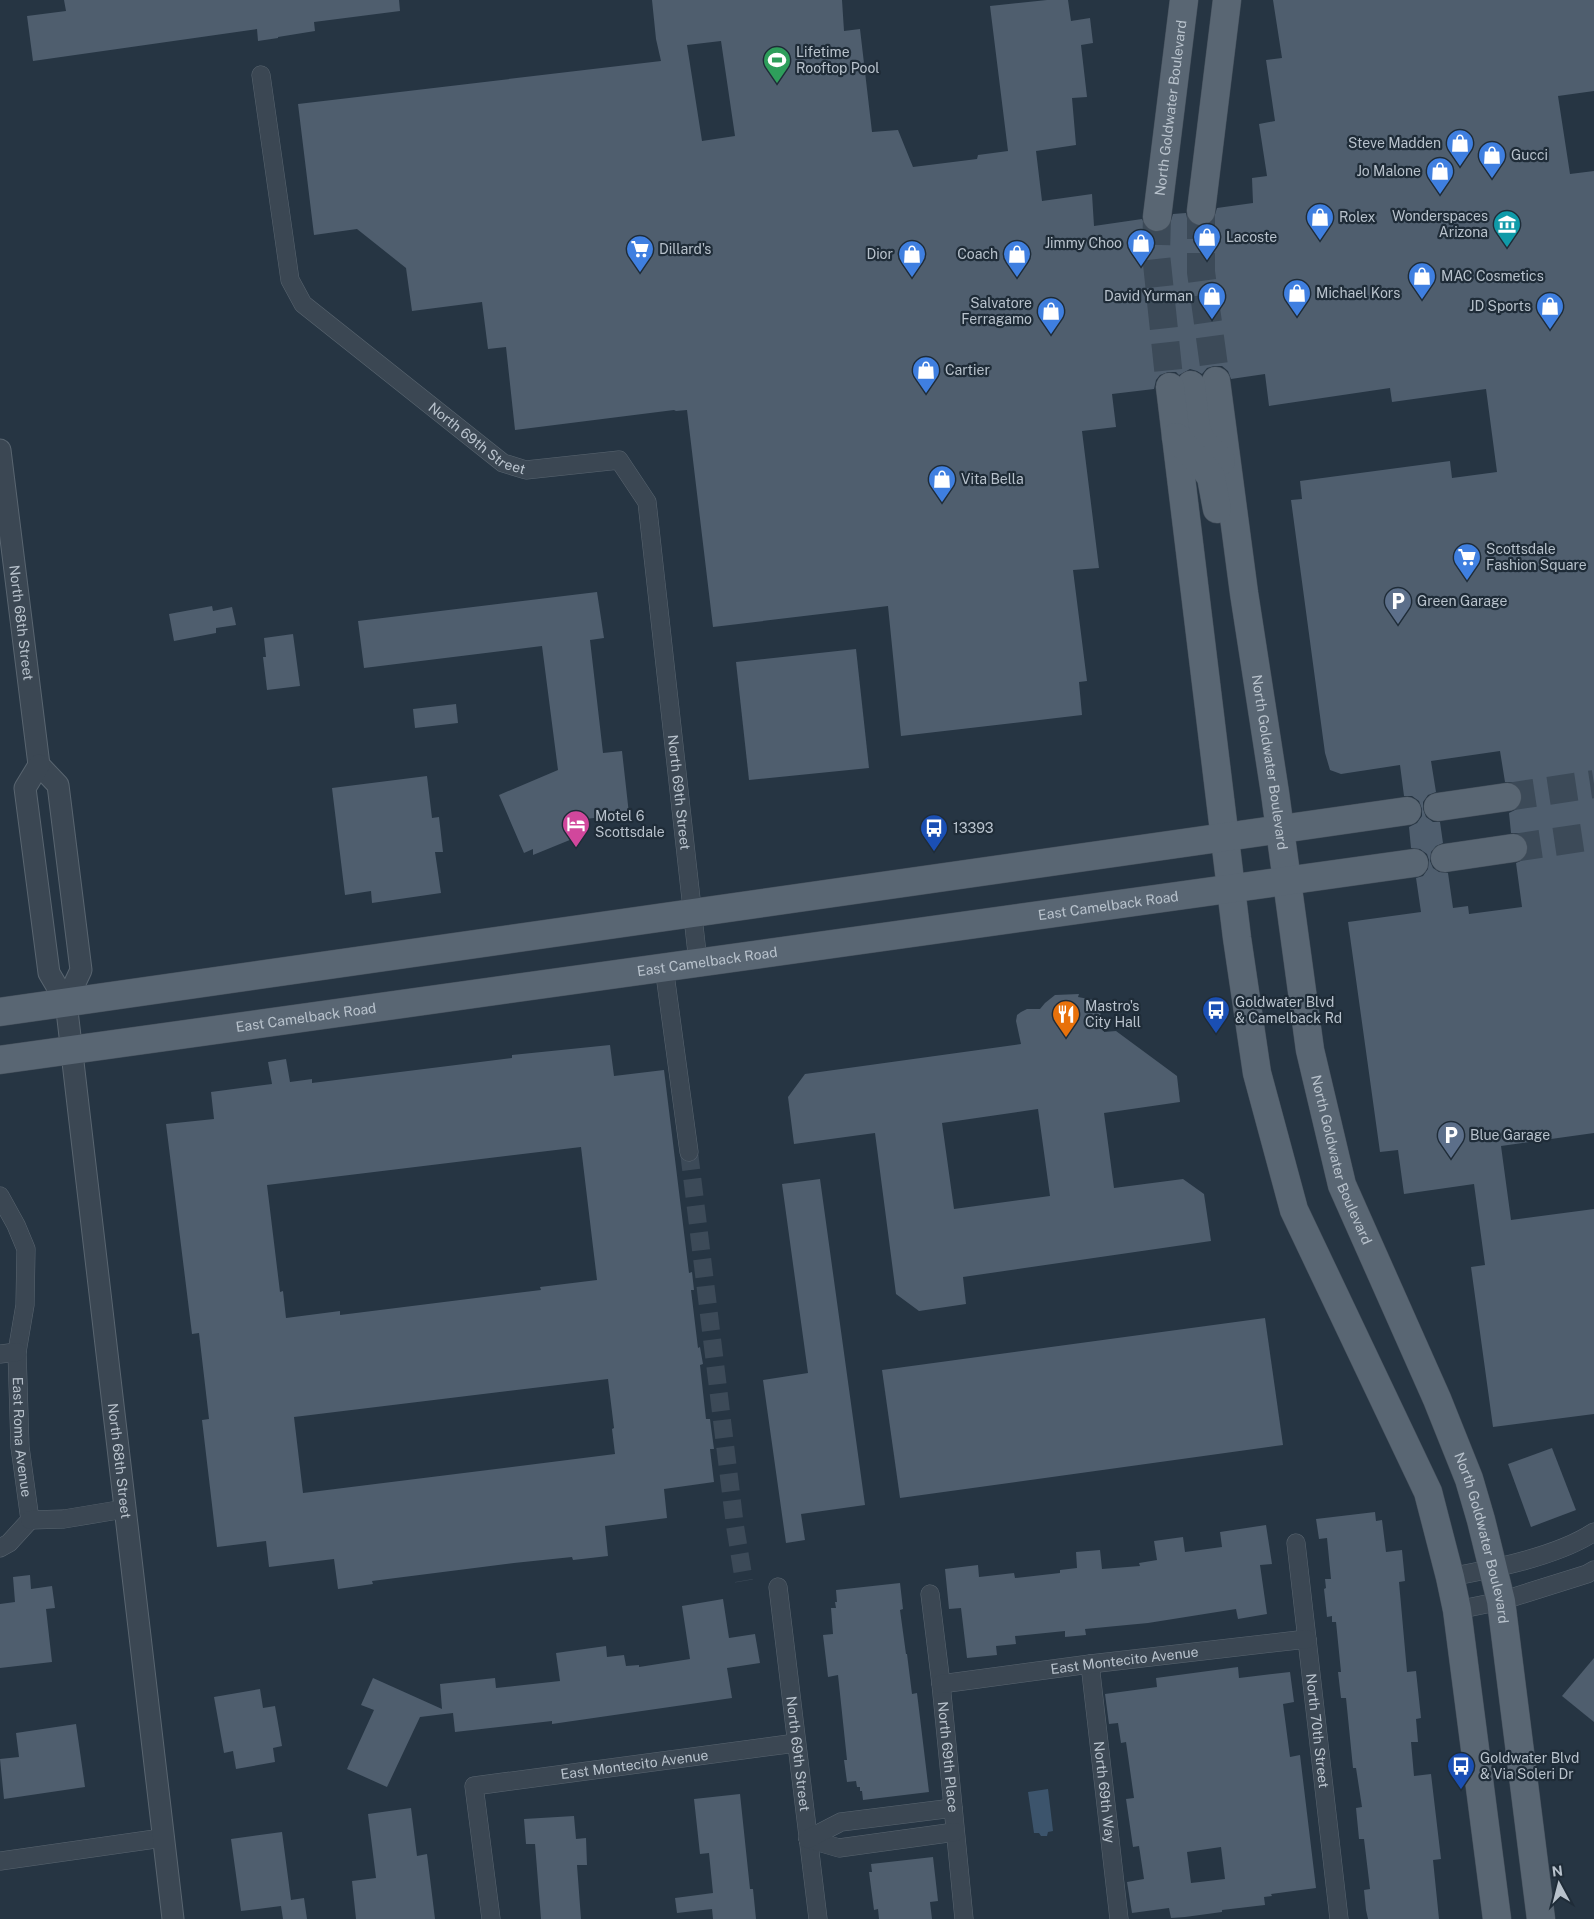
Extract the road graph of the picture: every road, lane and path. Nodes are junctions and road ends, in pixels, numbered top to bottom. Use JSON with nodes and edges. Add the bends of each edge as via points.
{"nodes":[{"id":1,"x":1184,"y":0,"type":"edge"},
{"id":2,"x":1227,"y":0,"type":"edge"},
{"id":3,"x":261,"y":75,"type":"dead end"},
{"id":4,"x":1201,"y":211,"type":"tunnel mouth"},
{"id":5,"x":1157,"y":217,"type":"tunnel mouth"},
{"id":6,"x":1176,"y":437,"type":"junction"},
{"id":7,"x":0,"y":450,"type":"edge"},
{"id":8,"x":1244,"y":593,"type":"junction"},
{"id":9,"x":39,"y":765,"type":"junction"},
{"id":10,"x":1507,"y":797,"type":"tunnel mouth"},
{"id":11,"x":1438,"y":807,"type":"dead end"},
{"id":12,"x":1407,"y":811,"type":"dead end"},
{"id":13,"x":1279,"y":829,"type":"junction"},
{"id":14,"x":1226,"y":836,"type":"junction"},
{"id":15,"x":1513,"y":848,"type":"tunnel mouth"},
{"id":16,"x":1445,"y":858,"type":"dead end"},
{"id":17,"x":1414,"y":863,"type":"dead end"},
{"id":18,"x":1286,"y":881,"type":"junction"},
{"id":19,"x":1231,"y":889,"type":"junction"},
{"id":20,"x":692,"y":913,"type":"junction"},
{"id":21,"x":698,"y":962,"type":"junction"},
{"id":22,"x":664,"y":967,"type":"junction"},
{"id":23,"x":66,"y":1002,"type":"junction"},
{"id":24,"x":0,"y":1012,"type":"edge"},
{"id":25,"x":72,"y":1050,"type":"junction"},
{"id":26,"x":0,"y":1060,"type":"edge"},
{"id":27,"x":689,"y":1152,"type":"tunnel mouth"},
{"id":28,"x":0,"y":1196,"type":"edge"},
{"id":29,"x":8,"y":1353,"type":"edge"},
{"id":30,"x":124,"y":1509,"type":"junction"},
{"id":31,"x":30,"y":1520,"type":"junction"},
{"id":32,"x":1594,"y":1532,"type":"edge"},
{"id":33,"x":1296,"y":1543,"type":"dead end"},
{"id":34,"x":0,"y":1548,"type":"edge"},
{"id":35,"x":1494,"y":1569,"type":"junction"},
{"id":36,"x":1594,"y":1570,"type":"edge"},
{"id":37,"x":1450,"y":1577,"type":"junction"},
{"id":38,"x":778,"y":1587,"type":"dead end"},
{"id":39,"x":930,"y":1594,"type":"dead end"},
{"id":40,"x":1501,"y":1601,"type":"junction"},
{"id":41,"x":1457,"y":1610,"type":"junction"},
{"id":42,"x":1307,"y":1640,"type":"junction"},
{"id":43,"x":1090,"y":1664,"type":"junction"},
{"id":44,"x":941,"y":1684,"type":"junction"},
{"id":45,"x":796,"y":1743,"type":"junction"},
{"id":46,"x":953,"y":1808,"type":"junction"},
{"id":47,"x":955,"y":1832,"type":"junction"},
{"id":48,"x":162,"y":1838,"type":"junction"},
{"id":49,"x":808,"y":1839,"type":"junction"},
{"id":50,"x":0,"y":1861,"type":"edge"},
{"id":51,"x":173,"y":1919,"type":"edge"},
{"id":52,"x":491,"y":1919,"type":"edge"},
{"id":53,"x":818,"y":1919,"type":"edge"},
{"id":54,"x":964,"y":1919,"type":"edge"},
{"id":55,"x":1119,"y":1919,"type":"edge"},
{"id":56,"x":1339,"y":1919,"type":"edge"},
{"id":57,"x":1497,"y":1919,"type":"edge"},
{"id":58,"x":1541,"y":1919,"type":"edge"}],
"edges":[{"from":1,"to":5,"type":"main road","name":"North Goldwater Boulevard"},
{"from":2,"to":4,"type":"main road"},
{"from":3,"to":20,"type":"street","name":"North 69th Street","via":[[290,280],[304,304],[503,463],[526,470],[619,460],[647,502]]},
{"from":6,"to":8,"type":"main road","via":[[1211,477],[1227,582]]},
{"from":6,"to":8,"type":"main road","name":"North Goldwater Boulevard","via":[[1192,384],[1196,428],[1202,442],[1227,468]]},
{"from":6,"to":14,"type":"main road"},
{"from":7,"to":9,"type":"street","name":"North 68th Street"},
{"from":8,"to":13,"type":"main road","name":"North Goldwater Boulevard"},
{"from":9,"to":23,"type":"street","name":"North 68th Street","via":[[25,788],[49,973]]},
{"from":9,"to":23,"type":"street","via":[[58,785],[81,970]]},
{"from":10,"to":11,"type":"main road"},
{"from":12,"to":13,"type":"main road"},
{"from":13,"to":14,"type":"main road"},
{"from":13,"to":18,"type":"main road","name":"North Goldwater Boulevard"},
{"from":14,"to":19,"type":"main road"},
{"from":14,"to":20,"type":"main road"},
{"from":15,"to":16,"type":"main road"},
{"from":17,"to":18,"type":"main road","name":"East Camelback Road"},
{"from":18,"to":19,"type":"main road","name":"East Camelback Road"},
{"from":18,"to":35,"type":"main road","name":"North Goldwater Boulevard","via":[[1310,1050],[1342,1185],[1469,1479]]},
{"from":19,"to":21,"type":"main road","name":"East Camelback Road"},
{"from":19,"to":37,"type":"main road","via":[[1257,1073],[1294,1210],[1428,1492]]},
{"from":20,"to":21,"type":"street","name":"North 69th Street"},
{"from":20,"to":23,"type":"main road"},
{"from":21,"to":22,"type":"main road","name":"East Camelback Road"},
{"from":22,"to":25,"type":"main road","name":"East Camelback Road"},
{"from":22,"to":27,"type":"street"},
{"from":23,"to":24,"type":"main road"},
{"from":23,"to":25,"type":"street","name":"North 68th Street"},
{"from":25,"to":26,"type":"main road","name":"East Camelback Road"},
{"from":25,"to":30,"type":"street","name":"North 68th Street"},
{"from":28,"to":29,"type":"street","name":"East Roma Avenue","via":[[26,1249],[26,1304]]},
{"from":29,"to":31,"type":"street","name":"East Roma Avenue"},
{"from":30,"to":31,"type":"street","via":[[64,1519]]},
{"from":30,"to":48,"type":"street","name":"North 68th Street"},
{"from":31,"to":34,"type":"street"},
{"from":32,"to":35,"type":"street","via":[[1561,1548]]},
{"from":33,"to":42,"type":"street","name":"North 70th Street"},
{"from":35,"to":37,"type":"street"},
{"from":35,"to":40,"type":"main road","name":"North Goldwater Boulevard"},
{"from":36,"to":40,"type":"street"},
{"from":37,"to":41,"type":"main road"},
{"from":38,"to":45,"type":"street","name":"North 69th Street"},
{"from":39,"to":44,"type":"street","name":"North 69th Place"},
{"from":40,"to":41,"type":"street"},
{"from":40,"to":58,"type":"main road","name":"North Goldwater Boulevard"},
{"from":41,"to":57,"type":"main road"},
{"from":42,"to":43,"type":"street","name":"East Montecito Avenue"},
{"from":42,"to":56,"type":"street","name":"North 70th Street"},
{"from":43,"to":44,"type":"street","name":"East Montecito Avenue"},
{"from":43,"to":55,"type":"street","name":"North 69th Way"},
{"from":44,"to":46,"type":"street","name":"North 69th Place"},
{"from":45,"to":49,"type":"street","name":"North 69th Street"},
{"from":45,"to":52,"type":"street","name":"East Montecito Avenue","via":[[474,1786]]},
{"from":46,"to":47,"type":"street","name":"North 69th Place"},
{"from":46,"to":49,"type":"street","via":[[841,1822]]},
{"from":47,"to":49,"type":"street","via":[[838,1848]]},
{"from":47,"to":54,"type":"street","name":"North 69th Place"},
{"from":48,"to":50,"type":"street"},
{"from":48,"to":51,"type":"street","name":"North 68th Street"},
{"from":49,"to":53,"type":"street","name":"North 69th Street"}]}
